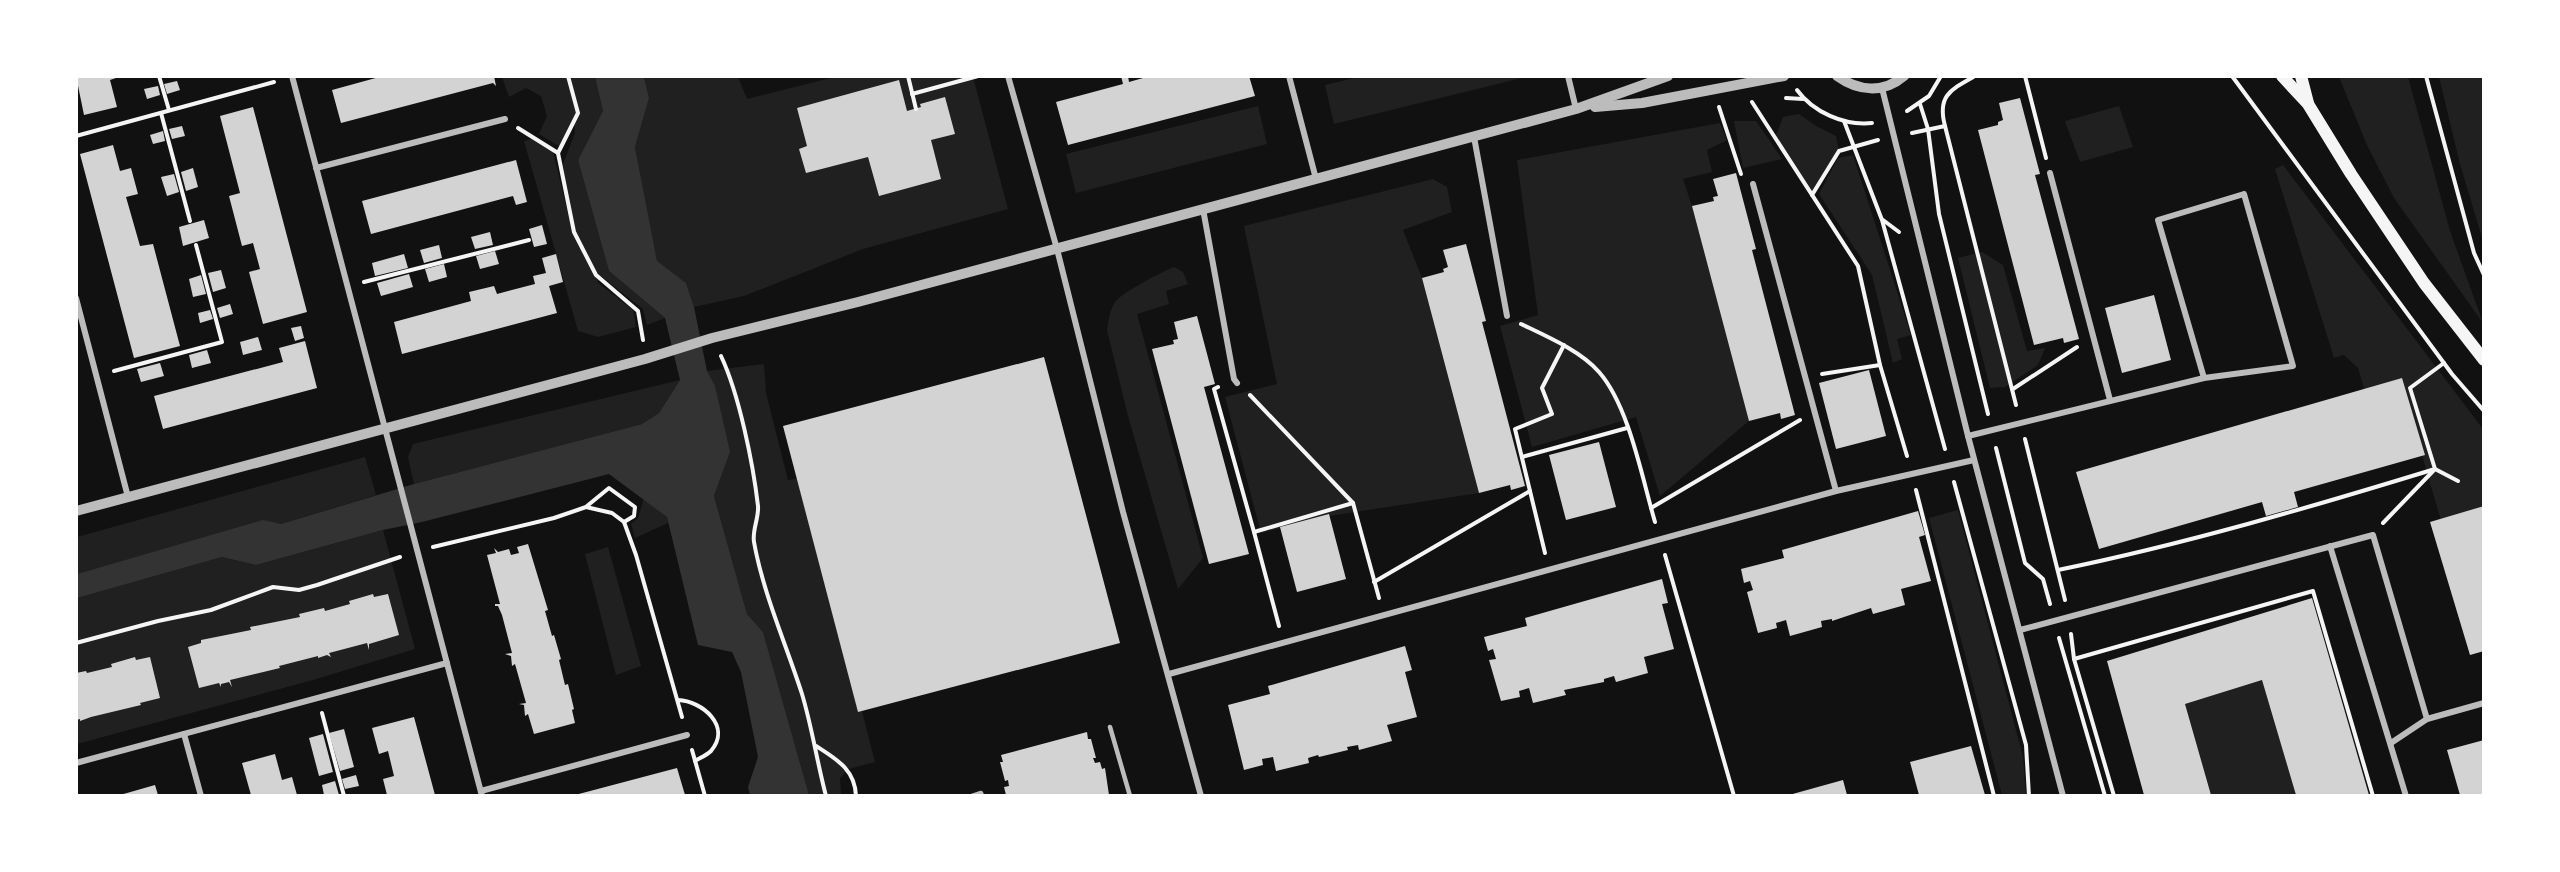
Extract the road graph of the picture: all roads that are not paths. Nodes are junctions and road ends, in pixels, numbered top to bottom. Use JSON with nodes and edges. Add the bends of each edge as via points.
{"nodes":[{"id":1,"x":1008,"y":76,"type":"edge"},
{"id":2,"x":1289,"y":76,"type":"edge"},
{"id":3,"x":1568,"y":76,"type":"edge"},
{"id":4,"x":1668,"y":76,"type":"edge"},
{"id":5,"x":1784,"y":76,"type":"edge"},
{"id":6,"x":1837,"y":76,"type":"edge"},
{"id":7,"x":1904,"y":76,"type":"edge"},
{"id":8,"x":2282,"y":76,"type":"edge"},
{"id":9,"x":2301,"y":76,"type":"edge"},
{"id":10,"x":292,"y":77,"type":"edge"},
{"id":11,"x":1882,"y":88,"type":"junction"},
{"id":12,"x":2308,"y":104,"type":"junction"},
{"id":13,"x":1576,"y":109,"type":"junction"},
{"id":14,"x":505,"y":119,"type":"road end"},
{"id":15,"x":1474,"y":137,"type":"junction"},
{"id":16,"x":316,"y":168,"type":"junction"},
{"id":17,"x":2050,"y":173,"type":"road end"},
{"id":18,"x":1316,"y":179,"type":"junction"},
{"id":19,"x":1753,"y":185,"type":"road end"},
{"id":20,"x":1203,"y":209,"type":"junction"},
{"id":21,"x":1057,"y":249,"type":"junction"},
{"id":22,"x":76,"y":298,"type":"edge"},
{"id":23,"x":1507,"y":316,"type":"road end"},
{"id":24,"x":2484,"y":360,"type":"edge"},
{"id":25,"x":2204,"y":378,"type":"junction"},
{"id":26,"x":1236,"y":381,"type":"road end"},
{"id":27,"x":2110,"y":400,"type":"junction"},
{"id":28,"x":385,"y":428,"type":"junction"},
{"id":29,"x":1968,"y":436,"type":"junction"},
{"id":30,"x":1974,"y":460,"type":"junction"},
{"id":31,"x":1836,"y":491,"type":"junction"},
{"id":32,"x":129,"y":497,"type":"junction"},
{"id":33,"x":76,"y":511,"type":"edge"},
{"id":34,"x":2330,"y":546,"type":"junction"},
{"id":35,"x":2020,"y":630,"type":"junction"},
{"id":36,"x":447,"y":663,"type":"junction"},
{"id":37,"x":1168,"y":674,"type":"junction"},
{"id":38,"x":2484,"y":703,"type":"edge"},
{"id":39,"x":2427,"y":719,"type":"junction"},
{"id":40,"x":1110,"y":727,"type":"dead end"},
{"id":41,"x":184,"y":734,"type":"junction"},
{"id":42,"x":687,"y":735,"type":"road end"},
{"id":43,"x":2391,"y":744,"type":"junction"},
{"id":44,"x":76,"y":763,"type":"edge"},
{"id":45,"x":481,"y":793,"type":"edge"},
{"id":46,"x":201,"y":795,"type":"edge"},
{"id":47,"x":972,"y":795,"type":"edge"},
{"id":48,"x":982,"y":795,"type":"edge"},
{"id":49,"x":1130,"y":795,"type":"edge"},
{"id":50,"x":1201,"y":795,"type":"edge"},
{"id":51,"x":2062,"y":795,"type":"edge"},
{"id":52,"x":2406,"y":795,"type":"edge"}],
"edges":[{"from":1,"to":21,"type":"street"},
{"from":2,"to":18,"type":"street"},
{"from":3,"to":13,"type":"street"},
{"from":4,"to":13,"type":"street"},
{"from":5,"to":13,"type":"street","via":[[1641,103]]},
{"from":6,"to":11,"type":"street","via":[[1858,88]]},
{"from":7,"to":11,"type":"street"},
{"from":8,"to":12,"type":"main road"},
{"from":9,"to":12,"type":"main road"},
{"from":10,"to":16,"type":"street"},
{"from":11,"to":29,"type":"street"},
{"from":12,"to":24,"type":"main road","via":[[2424,283]]},
{"from":13,"to":15,"type":"street"},
{"from":14,"to":16,"type":"street"},
{"from":15,"to":18,"type":"street"},
{"from":15,"to":23,"type":"street"},
{"from":16,"to":28,"type":"street"},
{"from":17,"to":27,"type":"street"},
{"from":18,"to":20,"type":"street"},
{"from":19,"to":31,"type":"street"},
{"from":20,"to":21,"type":"street"},
{"from":20,"to":26,"type":"street"},
{"from":21,"to":28,"type":"street"},
{"from":21,"to":37,"type":"street"},
{"from":22,"to":32,"type":"street"},
{"from":25,"to":25,"type":"street","via":[[2158,220],[2244,194],[2293,366]]},
{"from":25,"to":27,"type":"street"},
{"from":27,"to":29,"type":"street"},
{"from":28,"to":32,"type":"street"},
{"from":28,"to":36,"type":"street"},
{"from":29,"to":30,"type":"street"},
{"from":30,"to":31,"type":"street"},
{"from":30,"to":35,"type":"street"},
{"from":31,"to":37,"type":"street"},
{"from":32,"to":33,"type":"street"},
{"from":34,"to":35,"type":"street"},
{"from":34,"to":39,"type":"street","via":[[2373,534]]},
{"from":34,"to":43,"type":"street"},
{"from":35,"to":51,"type":"street"},
{"from":36,"to":41,"type":"street"},
{"from":36,"to":45,"type":"street"},
{"from":37,"to":50,"type":"street"},
{"from":38,"to":39,"type":"street"},
{"from":39,"to":43,"type":"street"},
{"from":40,"to":49,"type":"lane"},
{"from":41,"to":44,"type":"street"},
{"from":41,"to":46,"type":"street"},
{"from":42,"to":45,"type":"street"},
{"from":43,"to":52,"type":"street"},
{"from":47,"to":48,"type":"lane"}]}
